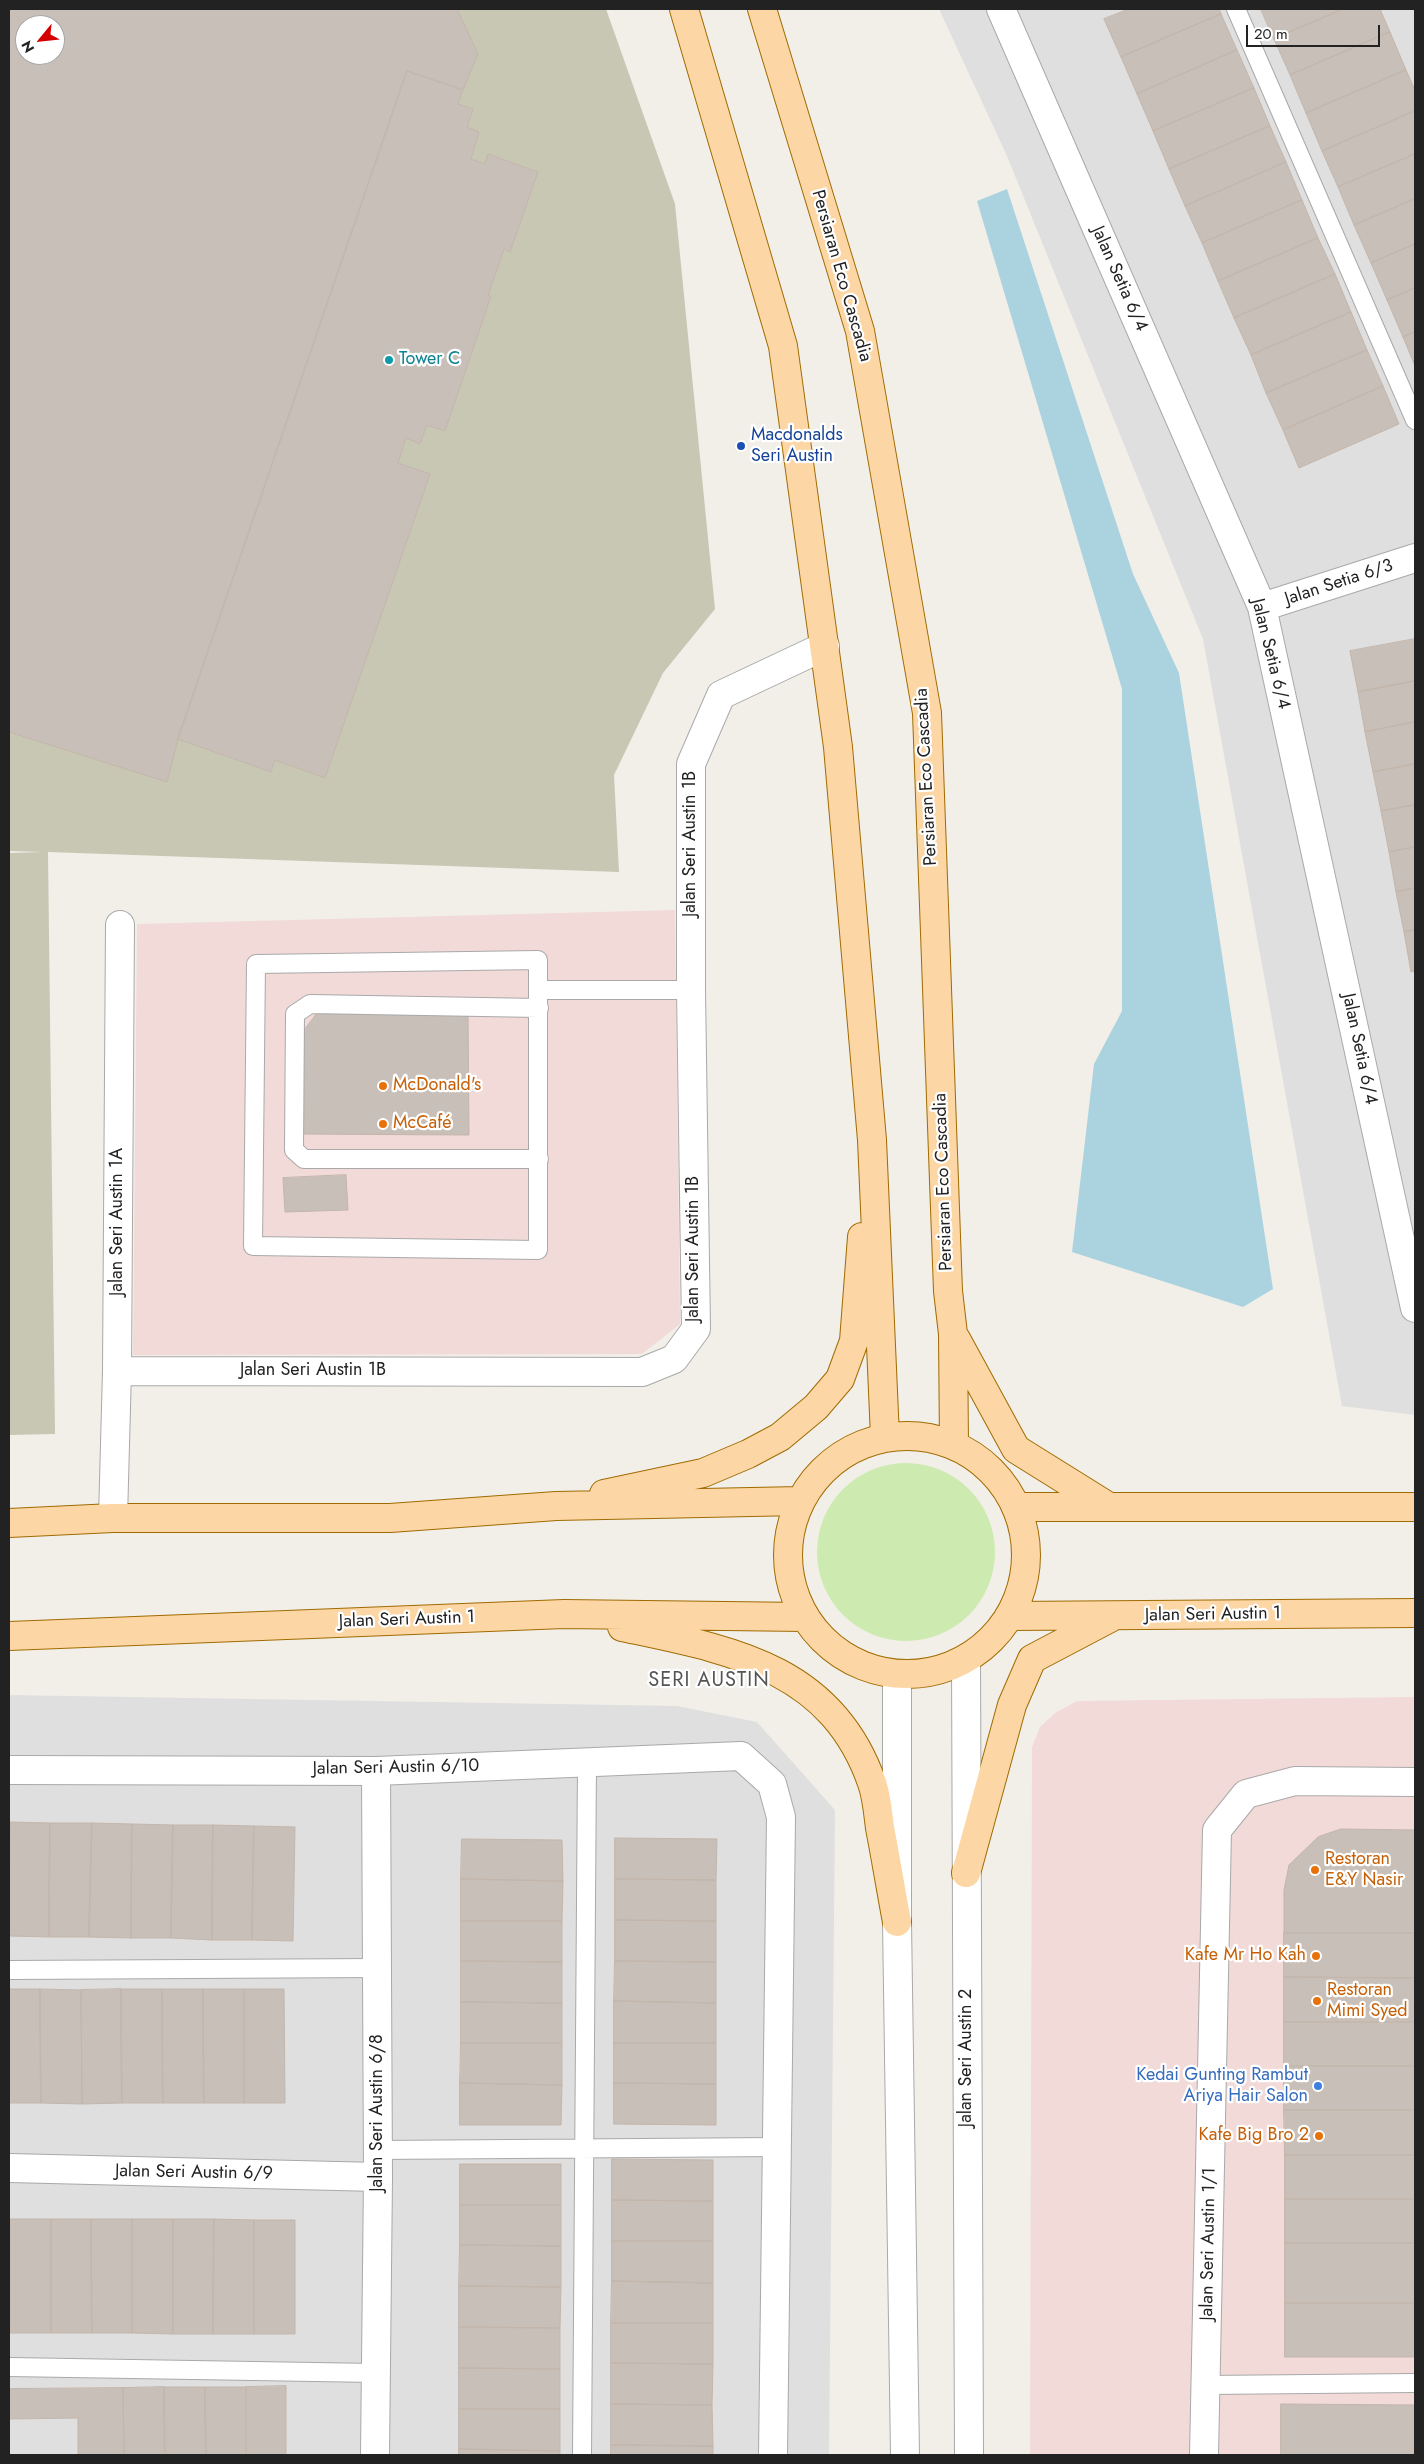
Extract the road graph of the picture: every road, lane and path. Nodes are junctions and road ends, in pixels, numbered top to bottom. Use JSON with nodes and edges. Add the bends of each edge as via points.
{"nodes":[{"id":1,"x":684,"y":9,"type":"edge"},
{"id":2,"x":762,"y":9,"type":"edge"},
{"id":3,"x":1002,"y":9,"type":"edge"},
{"id":4,"x":1236,"y":9,"type":"edge"},
{"id":5,"x":1415,"y":420,"type":"edge"},
{"id":6,"x":1415,"y":558,"type":"edge"},
{"id":7,"x":1262,"y":608,"type":"junction"},
{"id":8,"x":825,"y":646,"type":"junction"},
{"id":9,"x":120,"y":926,"type":"dead end"},
{"id":10,"x":691,"y":990,"type":"junction"},
{"id":11,"x":539,"y":999,"type":"junction"},
{"id":12,"x":872,"y":1140,"type":"junction"},
{"id":13,"x":539,"y":1158,"type":"junction"},
{"id":14,"x":1415,"y":1308,"type":"edge"},
{"id":15,"x":953,"y":1334,"type":"junction"},
{"id":16,"x":117,"y":1371,"type":"junction"},
{"id":17,"x":885,"y":1437,"type":"junction"},
{"id":18,"x":954,"y":1445,"type":"junction"},
{"id":19,"x":800,"y":1501,"type":"junction"},
{"id":20,"x":556,"y":1506,"type":"junction"},
{"id":21,"x":1016,"y":1507,"type":"junction"},
{"id":22,"x":1109,"y":1507,"type":"junction"},
{"id":23,"x":1415,"y":1507,"type":"edge"},
{"id":24,"x":113,"y":1518,"type":"junction"},
{"id":25,"x":9,"y":1523,"type":"edge"},
{"id":26,"x":1415,"y":1613,"type":"edge"},
{"id":27,"x":564,"y":1614,"type":"junction"},
{"id":28,"x":1010,"y":1616,"type":"junction"},
{"id":29,"x":1114,"y":1616,"type":"junction"},
{"id":30,"x":805,"y":1617,"type":"junction"},
{"id":31,"x":9,"y":1636,"type":"edge"},
{"id":32,"x":966,"y":1660,"type":"junction"},
{"id":33,"x":897,"y":1675,"type":"junction"},
{"id":34,"x":587,"y":1762,"type":"junction"},
{"id":35,"x":9,"y":1770,"type":"edge"},
{"id":36,"x":376,"y":1771,"type":"junction"},
{"id":37,"x":1415,"y":1782,"type":"edge"},
{"id":38,"x":966,"y":1873,"type":"junction"},
{"id":39,"x":897,"y":1922,"type":"junction"},
{"id":40,"x":378,"y":1968,"type":"junction"},
{"id":41,"x":9,"y":1970,"type":"edge"},
{"id":42,"x":777,"y":2147,"type":"junction"},
{"id":43,"x":584,"y":2148,"type":"junction"},
{"id":44,"x":378,"y":2150,"type":"junction"},
{"id":45,"x":9,"y":2168,"type":"edge"},
{"id":46,"x":378,"y":2177,"type":"junction"},
{"id":47,"x":9,"y":2367,"type":"edge"},
{"id":48,"x":376,"y":2373,"type":"junction"},
{"id":49,"x":1415,"y":2383,"type":"edge"},
{"id":50,"x":1206,"y":2385,"type":"junction"},
{"id":51,"x":375,"y":2455,"type":"edge"},
{"id":52,"x":582,"y":2455,"type":"edge"},
{"id":53,"x":773,"y":2455,"type":"edge"},
{"id":54,"x":905,"y":2455,"type":"edge"},
{"id":55,"x":970,"y":2455,"type":"edge"},
{"id":56,"x":1204,"y":2455,"type":"edge"}],
"edges":[{"from":1,"to":8,"type":"main road","via":[[783,346]]},
{"from":2,"to":15,"type":"main road","name":"Persiaran Eco Cascadia","via":[[860,331],[927,713],[948,1291]]},
{"from":3,"to":7,"type":"street","name":"Jalan Setia 6/4"},
{"from":4,"to":5,"type":"lane"},
{"from":6,"to":7,"type":"street","name":"Jalan Setia 6/3"},
{"from":7,"to":14,"type":"street","name":"Jalan Setia 6/4"},
{"from":8,"to":10,"type":"street","name":"Jalan Seri Austin 1B","via":[[721,695],[691,764]]},
{"from":8,"to":12,"type":"main road","via":[[838,747]]},
{"from":9,"to":16,"type":"street","name":"Jalan Seri Austin 1A"},
{"from":10,"to":11,"type":"lane"},
{"from":10,"to":16,"type":"street","name":"Jalan Seri Austin 1B","via":[[696,1329],[674,1359],[642,1372]]},
{"from":11,"to":13,"type":"lane"},
{"from":11,"to":13,"type":"lane","via":[[310,1004],[295,1014],[294,1150],[304,1159]]},
{"from":11,"to":13,"type":"lane","via":[[538,960],[256,964],[254,1246],[538,1250]]},
{"from":12,"to":17,"type":"main road"},
{"from":12,"to":20,"type":"main road","via":[[854,1341],[840,1379],[816,1407],[780,1437],[703,1473]]},
{"from":15,"to":18,"type":"main road","name":"Persiaran Eco Cascadia"},
{"from":15,"to":22,"type":"main road","via":[[1016,1449]]},
{"from":16,"to":24,"type":"street","name":"Jalan Seri Austin 1A"},
{"from":17,"to":18,"type":"main road","via":[[921,1436]]},
{"from":17,"to":19,"type":"main road","via":[[850,1449],[821,1471]]},
{"from":18,"to":21,"type":"main road","via":[[980,1460],[1001,1481]]},
{"from":19,"to":20,"type":"main road"},
{"from":19,"to":30,"type":"main road","via":[[789,1539],[790,1580]]},
{"from":20,"to":24,"type":"main road","via":[[390,1518]]},
{"from":21,"to":22,"type":"main road"},
{"from":21,"to":28,"type":"main road","via":[[1025,1534],[1026,1562],[1021,1590]]},
{"from":22,"to":23,"type":"main road"},
{"from":24,"to":25,"type":"main road"},
{"from":26,"to":29,"type":"main road","name":"Jalan Seri Austin 1"},
{"from":27,"to":30,"type":"main road","name":"Jalan Seri Austin 1"},
{"from":27,"to":31,"type":"main road","name":"Jalan Seri Austin 1"},
{"from":27,"to":39,"type":"main road","via":[[734,1654],[768,1666],[818,1698],[850,1735],[873,1784]]},
{"from":28,"to":29,"type":"main road","name":"Jalan Seri Austin 1"},
{"from":28,"to":32,"type":"main road","via":[[991,1641]]},
{"from":29,"to":38,"type":"main road","via":[[1032,1659],[1012,1705]]},
{"from":30,"to":33,"type":"main road","via":[[829,1645],[861,1665]]},
{"from":32,"to":33,"type":"main road","via":[[932,1672]]},
{"from":32,"to":38,"type":"street","name":"Jalan Seri Austin 2"},
{"from":33,"to":39,"type":"street"},
{"from":34,"to":36,"type":"street","name":"Jalan Seri Austin 6/10"},
{"from":34,"to":42,"type":"street","name":"Jalan Seri Austin 6/10","via":[[741,1756],[772,1784],[781,1817]]},
{"from":34,"to":43,"type":"lane"},
{"from":35,"to":36,"type":"street","name":"Jalan Seri Austin 6/10"},
{"from":36,"to":40,"type":"street","name":"Jalan Seri Austin 6/8"},
{"from":37,"to":50,"type":"street","name":"Jalan Seri Austin 1/1","via":[[1295,1781],[1246,1794],[1217,1830]]},
{"from":38,"to":55,"type":"street","name":"Jalan Seri Austin 2"},
{"from":39,"to":54,"type":"street"},
{"from":40,"to":41,"type":"lane"},
{"from":40,"to":44,"type":"street","name":"Jalan Seri Austin 6/8"},
{"from":42,"to":43,"type":"lane"},
{"from":42,"to":53,"type":"street"},
{"from":43,"to":44,"type":"lane"},
{"from":43,"to":52,"type":"lane"},
{"from":44,"to":46,"type":"street","name":"Jalan Seri Austin 6/8"},
{"from":45,"to":46,"type":"street","name":"Jalan Seri Austin 6/9"},
{"from":46,"to":48,"type":"street","name":"Jalan Seri Austin 6/8"},
{"from":47,"to":48,"type":"lane"},
{"from":48,"to":51,"type":"street","name":"Jalan Seri Austin 6/8"},
{"from":49,"to":50,"type":"lane"},
{"from":50,"to":56,"type":"street","name":"Jalan Seri Austin 1/1"}]}
